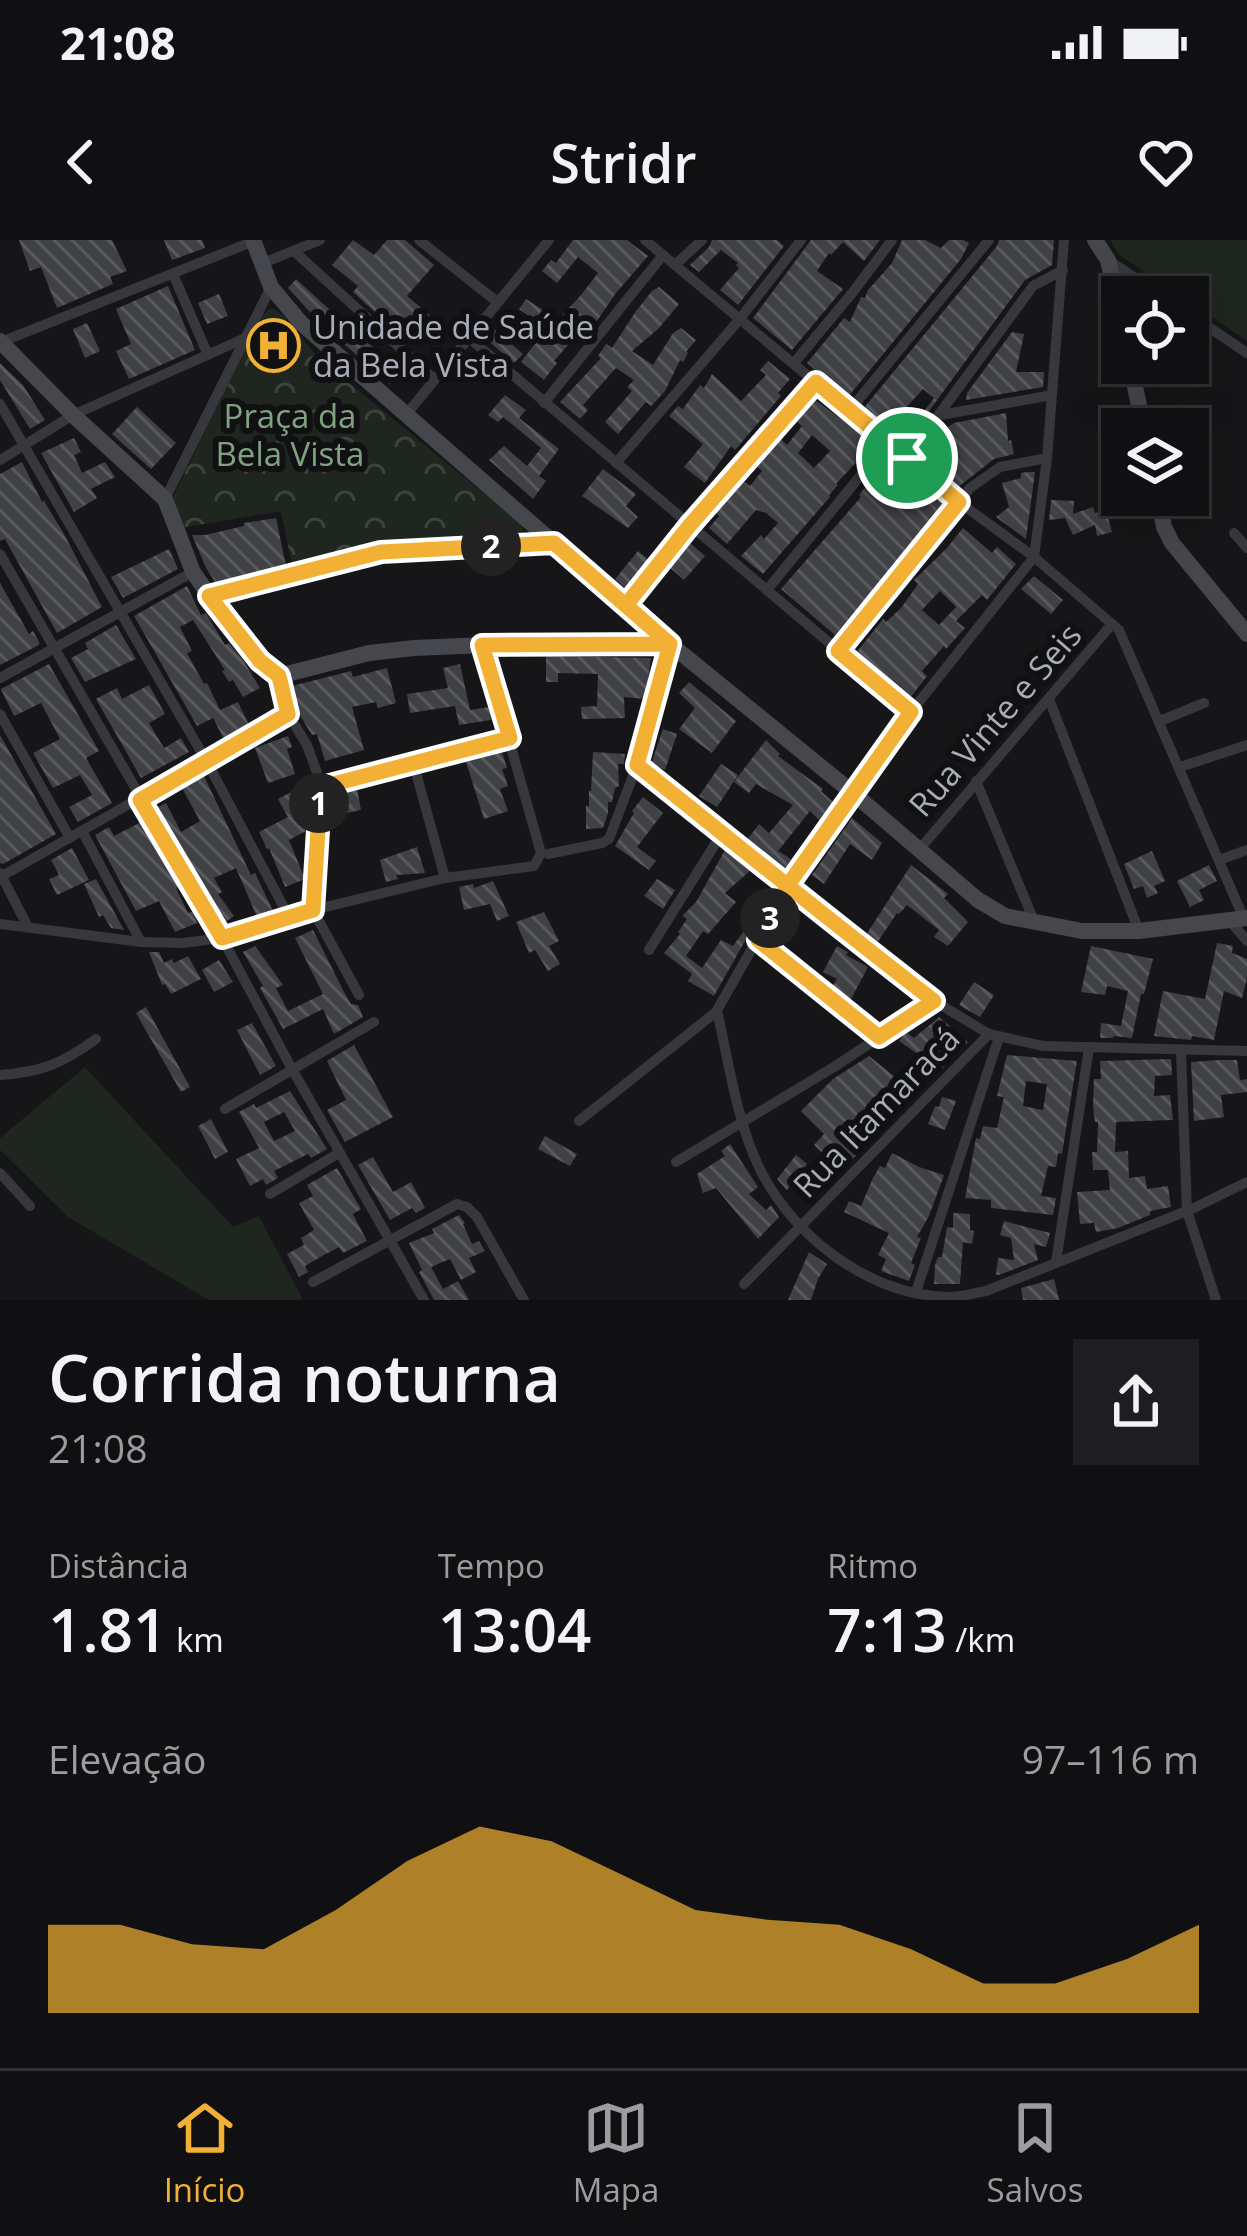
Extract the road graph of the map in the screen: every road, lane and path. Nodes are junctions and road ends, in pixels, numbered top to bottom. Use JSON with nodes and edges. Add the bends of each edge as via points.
{"nodes":[{"id":1,"x":320,"y":240,"type":"edge"},
{"id":2,"x":419,"y":240,"type":"edge"},
{"id":3,"x":549,"y":240,"type":"edge"},
{"id":4,"x":645,"y":240,"type":"edge"},
{"id":5,"x":702,"y":240,"type":"edge"},
{"id":6,"x":801,"y":240,"type":"edge"},
{"id":7,"x":892,"y":240,"type":"edge"},
{"id":8,"x":988,"y":240,"type":"edge"},
{"id":9,"x":1064,"y":240,"type":"edge"},
{"id":10,"x":1096,"y":240,"type":"edge"},
{"id":11,"x":254,"y":241,"type":"edge"},
{"id":12,"x":294,"y":251,"type":"junction"},
{"id":13,"x":663,"y":255,"type":"junction"},
{"id":14,"x":1108,"y":260,"type":"junction"},
{"id":15,"x":263,"y":263,"type":"junction"},
{"id":16,"x":674,"y":266,"type":"junction"},
{"id":17,"x":1063,"y":270,"type":"junction"},
{"id":18,"x":173,"y":274,"type":"junction"},
{"id":19,"x":1111,"y":276,"type":"edge"},
{"id":20,"x":1132,"y":276,"type":"edge"},
{"id":21,"x":271,"y":287,"type":"junction"},
{"id":22,"x":496,"y":302,"type":"junction"},
{"id":23,"x":739,"y":320,"type":"junction"},
{"id":24,"x":1209,"y":328,"type":"edge"},
{"id":25,"x":468,"y":338,"type":"junction"},
{"id":26,"x":243,"y":339,"type":"junction"},
{"id":27,"x":1,"y":342,"type":"edge"},
{"id":28,"x":1247,"y":353,"type":"edge"},
{"id":29,"x":208,"y":355,"type":"junction"},
{"id":30,"x":794,"y":363,"type":"junction"},
{"id":31,"x":434,"y":380,"type":"junction"},
{"id":32,"x":816,"y":382,"type":"junction"},
{"id":33,"x":1052,"y":395,"type":"junction"},
{"id":34,"x":0,"y":404,"type":"edge"},
{"id":35,"x":544,"y":404,"type":"junction"},
{"id":36,"x":850,"y":410,"type":"junction"},
{"id":37,"x":73,"y":415,"type":"junction"},
{"id":38,"x":941,"y":415,"type":"junction"},
{"id":39,"x":405,"y":416,"type":"junction"},
{"id":40,"x":888,"y":442,"type":"junction"},
{"id":41,"x":25,"y":446,"type":"junction"},
{"id":42,"x":907,"y":458,"type":"junction"},
{"id":43,"x":1047,"y":458,"type":"junction"},
{"id":44,"x":0,"y":460,"type":"edge"},
{"id":45,"x":616,"y":463,"type":"junction"},
{"id":46,"x":165,"y":499,"type":"junction"},
{"id":47,"x":959,"y":502,"type":"junction"},
{"id":48,"x":1162,"y":516,"type":"edge"},
{"id":49,"x":690,"y":525,"type":"junction"},
{"id":50,"x":1234,"y":533,"type":"dead end"},
{"id":51,"x":554,"y":543,"type":"junction"},
{"id":52,"x":1247,"y":548,"type":"edge"},
{"id":53,"x":0,"y":554,"type":"edge"},
{"id":54,"x":1034,"y":557,"type":"junction"},
{"id":55,"x":193,"y":572,"type":"junction"},
{"id":56,"x":766,"y":590,"type":"junction"},
{"id":57,"x":209,"y":596,"type":"junction"},
{"id":58,"x":626,"y":605,"type":"junction"},
{"id":59,"x":118,"y":612,"type":"junction"},
{"id":60,"x":1112,"y":624,"type":"junction"},
{"id":61,"x":1247,"y":634,"type":"edge"},
{"id":62,"x":670,"y":644,"type":"junction"},
{"id":63,"x":482,"y":645,"type":"junction"},
{"id":64,"x":54,"y":648,"type":"junction"},
{"id":65,"x":838,"y":651,"type":"junction"},
{"id":66,"x":279,"y":676,"type":"junction"},
{"id":67,"x":0,"y":678,"type":"edge"},
{"id":68,"x":1049,"y":699,"type":"junction"},
{"id":69,"x":1204,"y":703,"type":"dead end"},
{"id":70,"x":911,"y":712,"type":"junction"},
{"id":71,"x":288,"y":714,"type":"junction"},
{"id":72,"x":0,"y":715,"type":"edge"},
{"id":73,"x":1160,"y":721,"type":"junction"},
{"id":74,"x":510,"y":738,"type":"junction"},
{"id":75,"x":1247,"y":745,"type":"edge"},
{"id":76,"x":207,"y":762,"type":"junction"},
{"id":77,"x":413,"y":762,"type":"junction"},
{"id":78,"x":637,"y":765,"type":"junction"},
{"id":79,"x":1180,"y":767,"type":"junction"},
{"id":80,"x":976,"y":781,"type":"junction"},
{"id":81,"x":318,"y":788,"type":"junction"},
{"id":82,"x":853,"y":793,"type":"junction"},
{"id":83,"x":140,"y":800,"type":"junction"},
{"id":84,"x":82,"y":832,"type":"junction"},
{"id":85,"x":722,"y":833,"type":"junction"},
{"id":86,"x":70,"y":838,"type":"junction"},
{"id":87,"x":1247,"y":850,"type":"edge"},
{"id":88,"x":918,"y":851,"type":"junction"},
{"id":89,"x":548,"y":854,"type":"dead end"},
{"id":90,"x":1219,"y":860,"type":"junction"},
{"id":91,"x":1,"y":875,"type":"edge"},
{"id":92,"x":445,"y":878,"type":"junction"},
{"id":93,"x":788,"y":885,"type":"junction"},
{"id":94,"x":313,"y":910,"type":"junction"},
{"id":95,"x":290,"y":919,"type":"junction"},
{"id":96,"x":1240,"y":919,"type":"edge"},
{"id":97,"x":0,"y":924,"type":"edge"},
{"id":98,"x":1035,"y":924,"type":"junction"},
{"id":99,"x":28,"y":927,"type":"junction"},
{"id":100,"x":1139,"y":931,"type":"junction"},
{"id":101,"x":222,"y":938,"type":"junction"},
{"id":102,"x":758,"y":940,"type":"junction"},
{"id":103,"x":1247,"y":940,"type":"edge"},
{"id":104,"x":141,"y":942,"type":"junction"},
{"id":105,"x":649,"y":950,"type":"dead end"},
{"id":106,"x":359,"y":994,"type":"dead end"},
{"id":107,"x":934,"y":1001,"type":"junction"},
{"id":108,"x":717,"y":1011,"type":"junction"},
{"id":109,"x":374,"y":1022,"type":"dead end"},
{"id":110,"x":994,"y":1036,"type":"junction"},
{"id":111,"x":879,"y":1037,"type":"junction"},
{"id":112,"x":96,"y":1039,"type":"dead end"},
{"id":113,"x":1089,"y":1048,"type":"junction"},
{"id":114,"x":1247,"y":1051,"type":"edge"},
{"id":115,"x":1181,"y":1052,"type":"junction"},
{"id":116,"x":292,"y":1070,"type":"junction"},
{"id":117,"x":0,"y":1075,"type":"edge"},
{"id":118,"x":225,"y":1109,"type":"dead end"},
{"id":119,"x":579,"y":1121,"type":"dead end"},
{"id":120,"x":743,"y":1121,"type":"junction"},
{"id":121,"x":340,"y":1153,"type":"junction"},
{"id":122,"x":676,"y":1162,"type":"dead end"},
{"id":123,"x":0,"y":1173,"type":"edge"},
{"id":124,"x":1247,"y":1182,"type":"edge"},
{"id":125,"x":270,"y":1194,"type":"dead end"},
{"id":126,"x":30,"y":1206,"type":"dead end"},
{"id":127,"x":1187,"y":1211,"type":"junction"},
{"id":128,"x":802,"y":1227,"type":"junction"},
{"id":129,"x":388,"y":1240,"type":"junction"},
{"id":130,"x":1056,"y":1262,"type":"junction"},
{"id":131,"x":313,"y":1282,"type":"dead end"},
{"id":132,"x":744,"y":1284,"type":"dead end"},
{"id":133,"x":916,"y":1292,"type":"junction"},
{"id":134,"x":424,"y":1300,"type":"edge"},
{"id":135,"x":524,"y":1300,"type":"edge"},
{"id":136,"x":1216,"y":1300,"type":"edge"}],
"edges":[{"from":1,"to":12,"type":"street"},
{"from":2,"to":22,"type":"street"},
{"from":3,"to":22,"type":"street"},
{"from":4,"to":13,"type":"street"},
{"from":5,"to":16,"type":"street"},
{"from":6,"to":23,"type":"street"},
{"from":7,"to":30,"type":"street"},
{"from":8,"to":36,"type":"street"},
{"from":9,"to":17,"type":"street"},
{"from":10,"to":14,"type":"street"},
{"from":11,"to":15,"type":"street"},
{"from":11,"to":18,"type":"street"},
{"from":12,"to":15,"type":"street"},
{"from":12,"to":31,"type":"street"},
{"from":13,"to":16,"type":"street"},
{"from":13,"to":35,"type":"street"},
{"from":14,"to":19,"type":"street"},
{"from":14,"to":20,"type":"street"},
{"from":15,"to":21,"type":"street"},
{"from":16,"to":23,"type":"street"},
{"from":17,"to":33,"type":"street"},
{"from":17,"to":38,"type":"street","via":[[1033,286]]},
{"from":18,"to":27,"type":"street"},
{"from":18,"to":29,"type":"street"},
{"from":21,"to":26,"type":"street"},
{"from":21,"to":39,"type":"street"},
{"from":22,"to":25,"type":"street"},
{"from":23,"to":30,"type":"street"},
{"from":23,"to":45,"type":"street"},
{"from":24,"to":28,"type":"street"},
{"from":25,"to":31,"type":"street"},
{"from":25,"to":35,"type":"street"},
{"from":26,"to":29,"type":"street"},
{"from":26,"to":46,"type":"street"},
{"from":27,"to":37,"type":"street"},
{"from":29,"to":37,"type":"street"},
{"from":30,"to":32,"type":"street"},
{"from":31,"to":39,"type":"street"},
{"from":32,"to":36,"type":"street"},
{"from":32,"to":49,"type":"street"},
{"from":33,"to":38,"type":"street"},
{"from":33,"to":43,"type":"street"},
{"from":34,"to":41,"type":"street"},
{"from":35,"to":45,"type":"street"},
{"from":36,"to":40,"type":"street"},
{"from":37,"to":41,"type":"street"},
{"from":37,"to":46,"type":"street"},
{"from":38,"to":42,"type":"street"},
{"from":39,"to":51,"type":"street"},
{"from":40,"to":42,"type":"street"},
{"from":40,"to":56,"type":"street"},
{"from":41,"to":44,"type":"street"},
{"from":41,"to":59,"type":"street"},
{"from":42,"to":47,"type":"street"},
{"from":43,"to":47,"type":"street","via":[[1000,466]]},
{"from":43,"to":54,"type":"street"},
{"from":45,"to":49,"type":"street"},
{"from":46,"to":55,"type":"street"},
{"from":47,"to":54,"type":"street"},
{"from":47,"to":65,"type":"street"},
{"from":48,"to":61,"type":"street","via":[[1172,544]]},
{"from":49,"to":56,"type":"street"},
{"from":49,"to":58,"type":"street"},
{"from":50,"to":52,"type":"street"},
{"from":51,"to":57,"type":"street","via":[[381,552]]},
{"from":51,"to":58,"type":"street"},
{"from":53,"to":64,"type":"street"},
{"from":54,"to":60,"type":"street"},
{"from":54,"to":70,"type":"street"},
{"from":55,"to":57,"type":"street"},
{"from":55,"to":59,"type":"street"},
{"from":56,"to":65,"type":"street"},
{"from":57,"to":66,"type":"street"},
{"from":58,"to":62,"type":"street"},
{"from":59,"to":64,"type":"street"},
{"from":59,"to":76,"type":"street"},
{"from":60,"to":68,"type":"street","name":"Rua Vinte e Seis"},
{"from":60,"to":73,"type":"street"},
{"from":62,"to":63,"type":"street"},
{"from":62,"to":78,"type":"street"},
{"from":62,"to":82,"type":"street"},
{"from":63,"to":66,"type":"street","via":[[369,653]]},
{"from":63,"to":74,"type":"street"},
{"from":64,"to":67,"type":"street"},
{"from":64,"to":83,"type":"street"},
{"from":65,"to":70,"type":"street"},
{"from":66,"to":71,"type":"street"},
{"from":68,"to":80,"type":"street","name":"Rua Vinte e Seis"},
{"from":68,"to":100,"type":"street"},
{"from":69,"to":73,"type":"street"},
{"from":70,"to":82,"type":"street"},
{"from":71,"to":76,"type":"street"},
{"from":71,"to":81,"type":"street","via":[[315,760]]},
{"from":72,"to":86,"type":"street"},
{"from":73,"to":79,"type":"street"},
{"from":74,"to":77,"type":"street"},
{"from":74,"to":92,"type":"street","via":[[539,859],[527,868]]},
{"from":75,"to":79,"type":"street"},
{"from":76,"to":83,"type":"street"},
{"from":76,"to":95,"type":"street"},
{"from":77,"to":81,"type":"street"},
{"from":77,"to":92,"type":"street"},
{"from":78,"to":85,"type":"street"},
{"from":78,"to":89,"type":"street","via":[[609,839]]},
{"from":79,"to":90,"type":"street"},
{"from":80,"to":88,"type":"street","name":"Rua Vinte e Seis"},
{"from":80,"to":98,"type":"street"},
{"from":81,"to":94,"type":"street"},
{"from":82,"to":88,"type":"street"},
{"from":82,"to":93,"type":"street"},
{"from":83,"to":84,"type":"street"},
{"from":83,"to":101,"type":"street"},
{"from":84,"to":86,"type":"street"},
{"from":84,"to":104,"type":"street"},
{"from":85,"to":93,"type":"street"},
{"from":85,"to":105,"type":"street"},
{"from":86,"to":91,"type":"street"},
{"from":87,"to":90,"type":"street"},
{"from":88,"to":98,"type":"street","via":[[978,900]]},
{"from":90,"to":96,"type":"street"},
{"from":91,"to":99,"type":"street"},
{"from":92,"to":94,"type":"street"},
{"from":93,"to":102,"type":"street"},
{"from":93,"to":107,"type":"street"},
{"from":94,"to":95,"type":"street"},
{"from":94,"to":106,"type":"street"},
{"from":95,"to":101,"type":"street"},
{"from":96,"to":100,"type":"street"},
{"from":96,"to":103,"type":"street"},
{"from":97,"to":99,"type":"street"},
{"from":98,"to":100,"type":"street"},
{"from":99,"to":104,"type":"street"},
{"from":101,"to":104,"type":"street"},
{"from":101,"to":116,"type":"street"},
{"from":102,"to":108,"type":"street"},
{"from":102,"to":111,"type":"street"},
{"from":107,"to":110,"type":"street"},
{"from":107,"to":111,"type":"street"},
{"from":108,"to":119,"type":"street"},
{"from":108,"to":120,"type":"street"},
{"from":109,"to":116,"type":"street"},
{"from":110,"to":113,"type":"street"},
{"from":110,"to":128,"type":"street","name":"Rua Itamaracá"},
{"from":110,"to":133,"type":"street"},
{"from":111,"to":120,"type":"street"},
{"from":112,"to":117,"type":"street","via":[[57,1065]]},
{"from":113,"to":115,"type":"street"},
{"from":113,"to":130,"type":"street"},
{"from":114,"to":115,"type":"street"},
{"from":115,"to":127,"type":"street"},
{"from":116,"to":118,"type":"street"},
{"from":116,"to":121,"type":"street"},
{"from":120,"to":122,"type":"street"},
{"from":120,"to":128,"type":"street","via":[[769,1186]]},
{"from":121,"to":125,"type":"street"},
{"from":121,"to":129,"type":"street"},
{"from":123,"to":126,"type":"street"},
{"from":124,"to":127,"type":"street"},
{"from":127,"to":130,"type":"street"},
{"from":127,"to":136,"type":"street"},
{"from":128,"to":132,"type":"street","name":"Rua Itamaracá"},
{"from":128,"to":133,"type":"street","via":[[872,1278]]},
{"from":129,"to":131,"type":"street"},
{"from":129,"to":134,"type":"street"},
{"from":129,"to":135,"type":"street","via":[[451,1206],[467,1207]]},
{"from":130,"to":133,"type":"street","via":[[986,1291]]}]}
